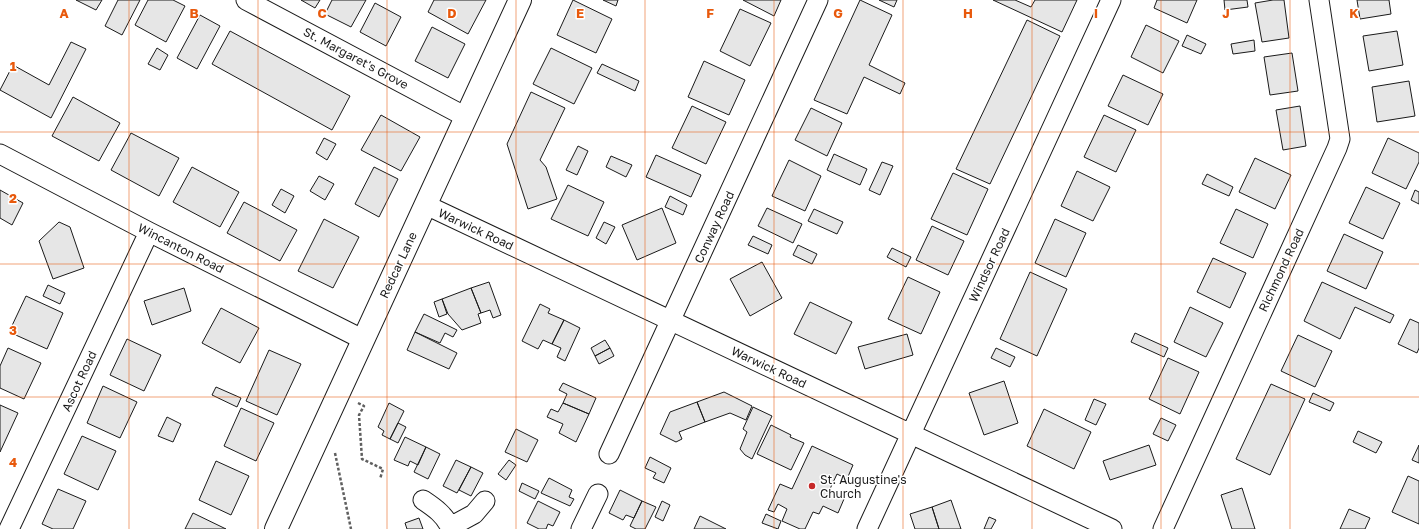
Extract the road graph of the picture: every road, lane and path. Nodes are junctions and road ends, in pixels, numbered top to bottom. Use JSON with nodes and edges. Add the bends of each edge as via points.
{"nodes":[{"id":1,"x":246,"y":0,"type":"edge"},
{"id":2,"x":520,"y":0,"type":"edge"},
{"id":3,"x":818,"y":0,"type":"edge"},
{"id":4,"x":1111,"y":0,"type":"edge"},
{"id":5,"x":1319,"y":0,"type":"edge"},
{"id":6,"x":466,"y":117,"type":"junction"},
{"id":7,"x":0,"y":154,"type":"edge"},
{"id":8,"x":426,"y":205,"type":"junction"},
{"id":9,"x":149,"y":232,"type":"junction"},
{"id":10,"x":671,"y":321,"type":"junction"},
{"id":11,"x":364,"y":340,"type":"junction"},
{"id":12,"x":338,"y":394,"type":"junction"},
{"id":13,"x":912,"y":434,"type":"junction"},
{"id":14,"x":335,"y":452,"type":"dead end"},
{"id":15,"x":609,"y":454,"type":"dead end"},
{"id":16,"x":380,"y":480,"type":"dead end"},
{"id":17,"x":598,"y":494,"type":"dead end"},
{"id":18,"x":423,"y":500,"type":"dead end"},
{"id":19,"x":485,"y":501,"type":"dead end"},
{"id":20,"x":450,"y":528,"type":"edge"},
{"id":21,"x":9,"y":529,"type":"edge"},
{"id":22,"x":276,"y":529,"type":"edge"},
{"id":23,"x":351,"y":529,"type":"edge"},
{"id":24,"x":581,"y":529,"type":"edge"},
{"id":25,"x":867,"y":529,"type":"edge"},
{"id":26,"x":1112,"y":529,"type":"edge"},
{"id":27,"x":1163,"y":529,"type":"edge"}],
"edges":[{"from":1,"to":6,"type":"street","name":"St. Margaret's Grove"},
{"from":2,"to":6,"type":"main road","name":"Redcar Lane"},
{"from":3,"to":10,"type":"street","name":"Conway Road"},
{"from":4,"to":13,"type":"street","name":"Windsor Road"},
{"from":5,"to":27,"type":"street","name":"Richmond Road","via":[[1340,139]]},
{"from":6,"to":8,"type":"main road","name":"Redcar Lane"},
{"from":7,"to":9,"type":"street","name":"Wincanton Road"},
{"from":8,"to":10,"type":"street","name":"Warwick Road"},
{"from":8,"to":11,"type":"main road","name":"Redcar Lane"},
{"from":9,"to":11,"type":"street","name":"Wincanton Road"},
{"from":9,"to":21,"type":"street","name":"Ascot Road"},
{"from":10,"to":13,"type":"street","name":"Warwick Road"},
{"from":10,"to":15,"type":"street","name":"Conway Road"},
{"from":11,"to":12,"type":"main road","name":"Redcar Lane"},
{"from":12,"to":16,"type":"path","via":[[364,406],[359,416],[362,459],[383,469]]},
{"from":12,"to":22,"type":"main road","name":"Redcar Lane"},
{"from":13,"to":25,"type":"street","name":"Windsor Road"},
{"from":13,"to":26,"type":"street","name":"Warwick Road"},
{"from":14,"to":23,"type":"path"},
{"from":17,"to":24,"type":"street"},
{"from":18,"to":20,"type":"street","via":[[437,509],[447,520]]},
{"from":19,"to":20,"type":"street","via":[[474,514]]}]}
